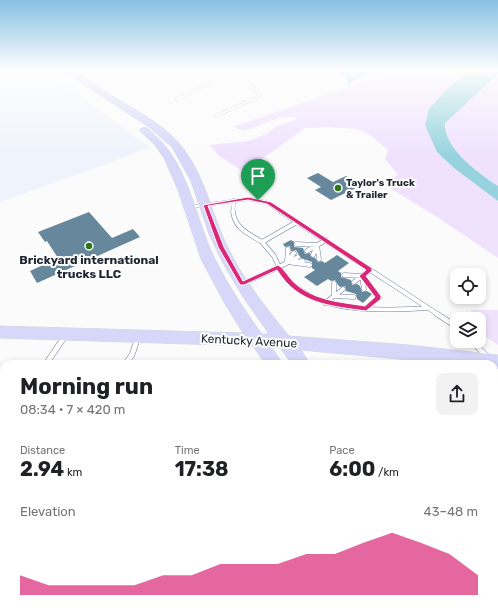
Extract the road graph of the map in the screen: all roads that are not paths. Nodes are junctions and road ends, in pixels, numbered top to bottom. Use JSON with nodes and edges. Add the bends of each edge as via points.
{"nodes":[{"id":1,"x":96,"y":98,"type":"edge"},
{"id":2,"x":110,"y":98,"type":"edge"},
{"id":3,"x":256,"y":98,"type":"edge"},
{"id":4,"x":216,"y":116,"type":"dead end"},
{"id":5,"x":234,"y":200,"type":"junction"},
{"id":6,"x":206,"y":205,"type":"junction"},
{"id":7,"x":190,"y":207,"type":"junction"},
{"id":8,"x":297,"y":222,"type":"junction"},
{"id":9,"x":326,"y":240,"type":"junction"},
{"id":10,"x":262,"y":242,"type":"junction"},
{"id":11,"x":296,"y":244,"type":"dead end"},
{"id":12,"x":317,"y":245,"type":"junction"},
{"id":13,"x":303,"y":248,"type":"dead end"},
{"id":14,"x":288,"y":249,"type":"dead end"},
{"id":15,"x":307,"y":251,"type":"dead end"},
{"id":16,"x":294,"y":253,"type":"dead end"},
{"id":17,"x":313,"y":255,"type":"dead end"},
{"id":18,"x":298,"y":257,"type":"dead end"},
{"id":19,"x":319,"y":259,"type":"dead end"},
{"id":20,"x":303,"y":260,"type":"dead end"},
{"id":21,"x":287,"y":262,"type":"junction"},
{"id":22,"x":310,"y":265,"type":"dead end"},
{"id":23,"x":278,"y":267,"type":"junction"},
{"id":24,"x":370,"y":270,"type":"junction"},
{"id":25,"x":344,"y":275,"type":"dead end"},
{"id":26,"x":362,"y":276,"type":"junction"},
{"id":27,"x":354,"y":282,"type":"dead end"},
{"id":28,"x":334,"y":283,"type":"dead end"},
{"id":29,"x":242,"y":284,"type":"junction"},
{"id":30,"x":343,"y":289,"type":"dead end"},
{"id":31,"x":364,"y":289,"type":"dead end"},
{"id":32,"x":334,"y":296,"type":"junction"},
{"id":33,"x":354,"y":297,"type":"dead end"},
{"id":34,"x":325,"y":303,"type":"junction"},
{"id":35,"x":366,"y":308,"type":"junction"},
{"id":36,"x":428,"y":308,"type":"junction"},
{"id":37,"x":450,"y":322,"type":"edge"},
{"id":38,"x":0,"y":332,"type":"edge"},
{"id":39,"x":66,"y":334,"type":"junction"},
{"id":40,"x":139,"y":336,"type":"junction"},
{"id":41,"x":257,"y":340,"type":"junction"},
{"id":42,"x":284,"y":342,"type":"junction"},
{"id":43,"x":479,"y":348,"type":"edge"},
{"id":44,"x":49,"y":360,"type":"edge"},
{"id":45,"x":128,"y":360,"type":"edge"},
{"id":46,"x":272,"y":360,"type":"edge"},
{"id":47,"x":299,"y":360,"type":"edge"},
{"id":48,"x":462,"y":360,"type":"edge"},
{"id":49,"x":490,"y":360,"type":"edge"}],
"edges":[{"from":1,"to":7,"type":"main road","via":[[154,138],[180,176]]},
{"from":2,"to":6,"type":"main road","via":[[170,139],[191,169]]},
{"from":3,"to":4,"type":"lane"},
{"from":5,"to":6,"type":"lane"},
{"from":5,"to":8,"type":"lane","via":[[265,201]]},
{"from":5,"to":10,"type":"lane","via":[[231,214],[234,222]]},
{"from":6,"to":7,"type":"lane"},
{"from":6,"to":29,"type":"main road","via":[[221,247]]},
{"from":7,"to":41,"type":"main road","via":[[208,260]]},
{"from":8,"to":9,"type":"lane"},
{"from":8,"to":10,"type":"lane"},
{"from":9,"to":12,"type":"lane"},
{"from":9,"to":24,"type":"lane"},
{"from":10,"to":23,"type":"lane","via":[[274,256]]},
{"from":11,"to":12,"type":"lane"},
{"from":12,"to":13,"type":"lane"},
{"from":12,"to":15,"type":"lane"},
{"from":12,"to":17,"type":"lane"},
{"from":12,"to":19,"type":"lane"},
{"from":14,"to":21,"type":"lane"},
{"from":16,"to":21,"type":"lane"},
{"from":18,"to":21,"type":"lane"},
{"from":20,"to":21,"type":"lane"},
{"from":21,"to":22,"type":"lane"},
{"from":21,"to":23,"type":"lane"},
{"from":23,"to":29,"type":"lane"},
{"from":23,"to":34,"type":"lane","via":[[287,280],[297,288]]},
{"from":24,"to":26,"type":"lane"},
{"from":24,"to":36,"type":"lane"},
{"from":25,"to":26,"type":"lane"},
{"from":26,"to":27,"type":"lane"},
{"from":26,"to":31,"type":"lane"},
{"from":26,"to":35,"type":"lane","via":[[379,297]]},
{"from":28,"to":32,"type":"lane"},
{"from":29,"to":42,"type":"main road"},
{"from":30,"to":32,"type":"lane"},
{"from":32,"to":33,"type":"lane"},
{"from":32,"to":34,"type":"lane"},
{"from":34,"to":35,"type":"lane"},
{"from":35,"to":36,"type":"lane"},
{"from":36,"to":37,"type":"lane"},
{"from":38,"to":39,"type":"main road","name":"Kentucky Avenue"},
{"from":39,"to":40,"type":"main road","name":"Kentucky Avenue"},
{"from":39,"to":44,"type":"lane"},
{"from":40,"to":41,"type":"main road","name":"Kentucky Avenue"},
{"from":40,"to":45,"type":"lane"},
{"from":41,"to":42,"type":"main road","name":"Kentucky Avenue"},
{"from":41,"to":46,"type":"main road"},
{"from":42,"to":47,"type":"main road"},
{"from":42,"to":48,"type":"main road","name":"Kentucky Avenue","via":[[409,352]]},
{"from":43,"to":49,"type":"lane"}]}
